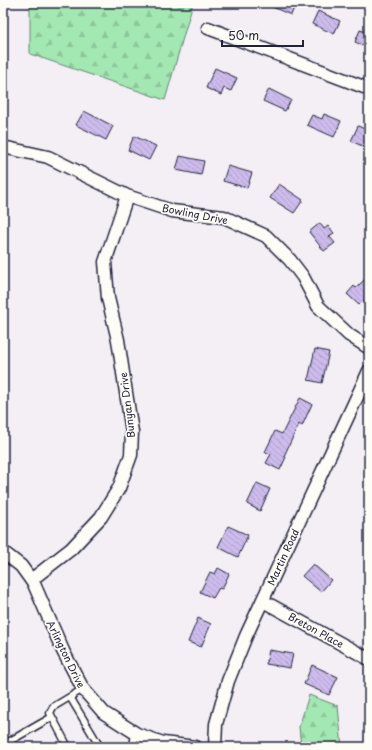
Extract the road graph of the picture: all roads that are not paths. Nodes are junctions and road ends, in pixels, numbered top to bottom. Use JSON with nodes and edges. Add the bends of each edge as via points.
{"nodes":[{"id":1,"x":208,"y":28,"type":"dead end"},
{"id":2,"x":369,"y":90,"type":"edge"},
{"id":3,"x":3,"y":147,"type":"edge"},
{"id":4,"x":127,"y":196,"type":"junction"},
{"id":5,"x":369,"y":348,"type":"edge"},
{"id":6,"x":369,"y":372,"type":"edge"},
{"id":7,"x":3,"y":552,"type":"edge"},
{"id":8,"x":31,"y":580,"type":"junction"},
{"id":9,"x":263,"y":601,"type":"junction"},
{"id":10,"x":369,"y":659,"type":"edge"},
{"id":11,"x":83,"y":689,"type":"junction"},
{"id":12,"x":70,"y":697,"type":"junction"},
{"id":13,"x":52,"y":718,"type":"junction"},
{"id":14,"x":135,"y":733,"type":"junction"},
{"id":15,"x":3,"y":744,"type":"edge"},
{"id":16,"x":68,"y":747,"type":"edge"},
{"id":17,"x":100,"y":747,"type":"edge"},
{"id":18,"x":133,"y":747,"type":"edge"},
{"id":19,"x":195,"y":747,"type":"edge"},
{"id":20,"x":215,"y":747,"type":"edge"}],
"edges":[{"from":1,"to":2,"type":"street"},
{"from":3,"to":4,"type":"street","name":"Bowling Drive","via":[[48,157]]},
{"from":4,"to":5,"type":"street","name":"Bowling Drive","via":[[172,211],[224,217],[266,236],[303,278],[318,306],[349,335]]},
{"from":4,"to":8,"type":"street","name":"Bunyan Drive","via":[[105,262],[108,298],[118,340],[132,432],[130,455],[119,488],[101,518],[71,549]]},
{"from":6,"to":9,"type":"street","name":"Martin Road"},
{"from":7,"to":8,"type":"street","name":"Arlington Drive","via":[[21,566]]},
{"from":8,"to":11,"type":"street","name":"Arlington Drive"},
{"from":9,"to":10,"type":"street","name":"Breton Place"},
{"from":9,"to":20,"type":"street","name":"Martin Road","via":[[228,681],[216,724]]},
{"from":11,"to":12,"type":"lane"},
{"from":11,"to":14,"type":"street","name":"Arlington Drive","via":[[104,713]]},
{"from":12,"to":13,"type":"lane","via":[[53,707],[50,713]]},
{"from":12,"to":17,"type":"lane"},
{"from":13,"to":15,"type":"lane"},
{"from":13,"to":16,"type":"lane"},
{"from":14,"to":18,"type":"lane"},
{"from":14,"to":19,"type":"street","name":"Arlington Drive","via":[[163,743]]}]}
